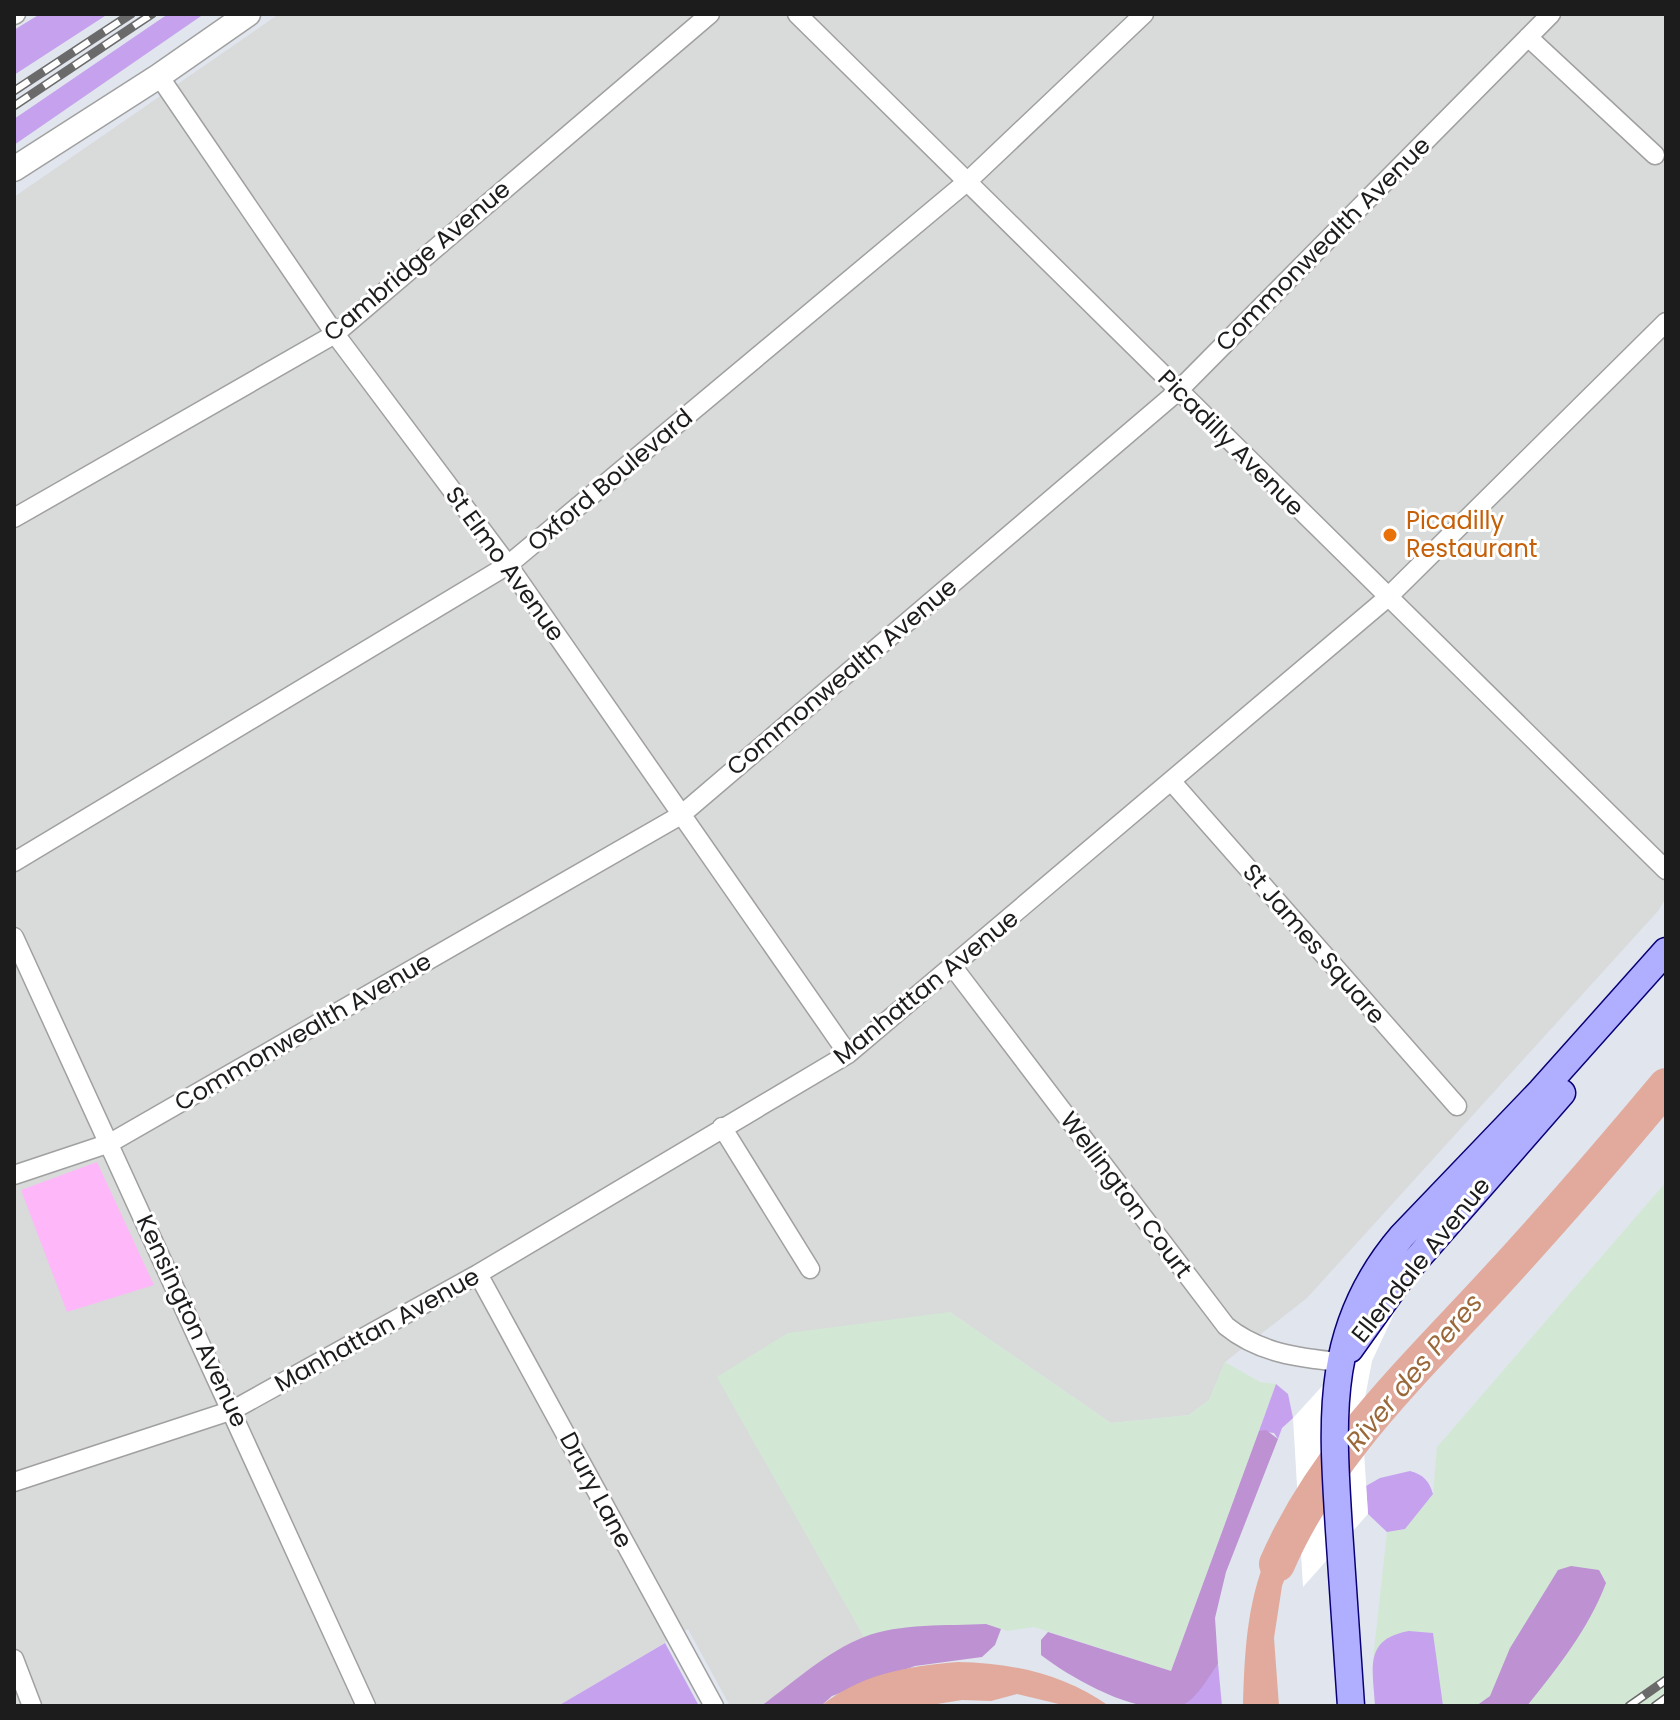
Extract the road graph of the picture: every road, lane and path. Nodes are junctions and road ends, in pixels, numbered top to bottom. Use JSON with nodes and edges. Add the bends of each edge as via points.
{"nodes":[{"id":1,"x":248,"y":14,"type":"edge"},
{"id":2,"x":710,"y":14,"type":"edge"},
{"id":3,"x":797,"y":14,"type":"edge"},
{"id":4,"x":1144,"y":14,"type":"edge"},
{"id":5,"x":1551,"y":14,"type":"edge"},
{"id":6,"x":1528,"y":37,"type":"junction"},
{"id":7,"x":159,"y":76,"type":"junction"},
{"id":8,"x":1655,"y":155,"type":"dead end"},
{"id":9,"x":14,"y":169,"type":"edge"},
{"id":10,"x":969,"y":180,"type":"junction"},
{"id":11,"x":1666,"y":322,"type":"edge"},
{"id":12,"x":335,"y":334,"type":"junction"},
{"id":13,"x":1178,"y":391,"type":"junction"},
{"id":14,"x":14,"y":518,"type":"edge"},
{"id":15,"x":508,"y":565,"type":"junction"},
{"id":16,"x":1387,"y":598,"type":"junction"},
{"id":17,"x":1172,"y":782,"type":"junction"},
{"id":18,"x":681,"y":815,"type":"junction"},
{"id":19,"x":14,"y":862,"type":"edge"},
{"id":20,"x":1666,"y":870,"type":"edge"},
{"id":21,"x":14,"y":937,"type":"edge"},
{"id":22,"x":1666,"y":951,"type":"edge"},
{"id":23,"x":953,"y":967,"type":"junction"},
{"id":24,"x":1666,"y":977,"type":"edge"},
{"id":25,"x":848,"y":1054,"type":"junction"},
{"id":26,"x":1457,"y":1106,"type":"dead end"},
{"id":27,"x":722,"y":1127,"type":"junction"},
{"id":28,"x":110,"y":1143,"type":"junction"},
{"id":29,"x":14,"y":1175,"type":"edge"},
{"id":30,"x":810,"y":1269,"type":"dead end"},
{"id":31,"x":478,"y":1274,"type":"junction"},
{"id":32,"x":1340,"y":1364,"type":"junction"},
{"id":33,"x":233,"y":1410,"type":"junction"},
{"id":34,"x":14,"y":1482,"type":"edge"},
{"id":35,"x":14,"y":1659,"type":"edge"},
{"id":36,"x":32,"y":1706,"type":"edge"},
{"id":37,"x":366,"y":1706,"type":"edge"},
{"id":38,"x":714,"y":1706,"type":"edge"},
{"id":39,"x":1351,"y":1706,"type":"edge"}],
"edges":[{"from":1,"to":7,"type":"street"},
{"from":2,"to":12,"type":"street","name":"Cambridge Avenue"},
{"from":3,"to":10,"type":"street","name":"Picadilly Avenue"},
{"from":4,"to":10,"type":"street","name":"Oxford Boulevard"},
{"from":5,"to":6,"type":"street","name":"Commonwealth Avenue"},
{"from":6,"to":8,"type":"street"},
{"from":6,"to":13,"type":"street","name":"Commonwealth Avenue"},
{"from":7,"to":9,"type":"street"},
{"from":7,"to":12,"type":"street","name":"St Elmo Avenue"},
{"from":10,"to":13,"type":"street","name":"Picadilly Avenue"},
{"from":10,"to":15,"type":"street","name":"Oxford Boulevard"},
{"from":11,"to":16,"type":"street","name":"Manhattan Avenue"},
{"from":12,"to":14,"type":"street","name":"Cambridge Avenue"},
{"from":12,"to":15,"type":"street","name":"St Elmo Avenue"},
{"from":13,"to":16,"type":"street","name":"Picadilly Avenue"},
{"from":13,"to":18,"type":"street","name":"Commonwealth Avenue"},
{"from":15,"to":18,"type":"street","name":"St Elmo Avenue"},
{"from":15,"to":19,"type":"street","name":"Oxford Boulevard"},
{"from":16,"to":17,"type":"street","name":"Manhattan Avenue"},
{"from":16,"to":20,"type":"street","name":"Picadilly Avenue"},
{"from":17,"to":23,"type":"street","name":"Manhattan Avenue"},
{"from":17,"to":26,"type":"street","name":"St James Square"},
{"from":18,"to":25,"type":"street","name":"St Elmo Avenue"},
{"from":18,"to":28,"type":"street","name":"Commonwealth Avenue"},
{"from":21,"to":28,"type":"street","name":"Kensington Avenue"},
{"from":22,"to":32,"type":"main road","name":"Ellendale Avenue","via":[[1381,1260],[1354,1310]]},
{"from":23,"to":25,"type":"street","name":"Manhattan Avenue"},
{"from":23,"to":32,"type":"street","name":"Wellington Court","via":[[1226,1326],[1270,1350]]},
{"from":24,"to":32,"type":"main road","name":"Ellendale Avenue","via":[[1402,1276]]},
{"from":25,"to":27,"type":"street","name":"Manhattan Avenue"},
{"from":27,"to":30,"type":"street"},
{"from":27,"to":31,"type":"street","name":"Manhattan Avenue"},
{"from":28,"to":29,"type":"street","name":"Commonwealth Avenue"},
{"from":28,"to":33,"type":"street","name":"Kensington Avenue"},
{"from":31,"to":33,"type":"street","name":"Manhattan Avenue"},
{"from":31,"to":38,"type":"street","name":"Drury Lane"},
{"from":32,"to":39,"type":"main road","via":[[1333,1436]]},
{"from":33,"to":34,"type":"street","name":"Manhattan Avenue"},
{"from":33,"to":37,"type":"street","name":"Kensington Avenue"},
{"from":35,"to":36,"type":"street"}]}
